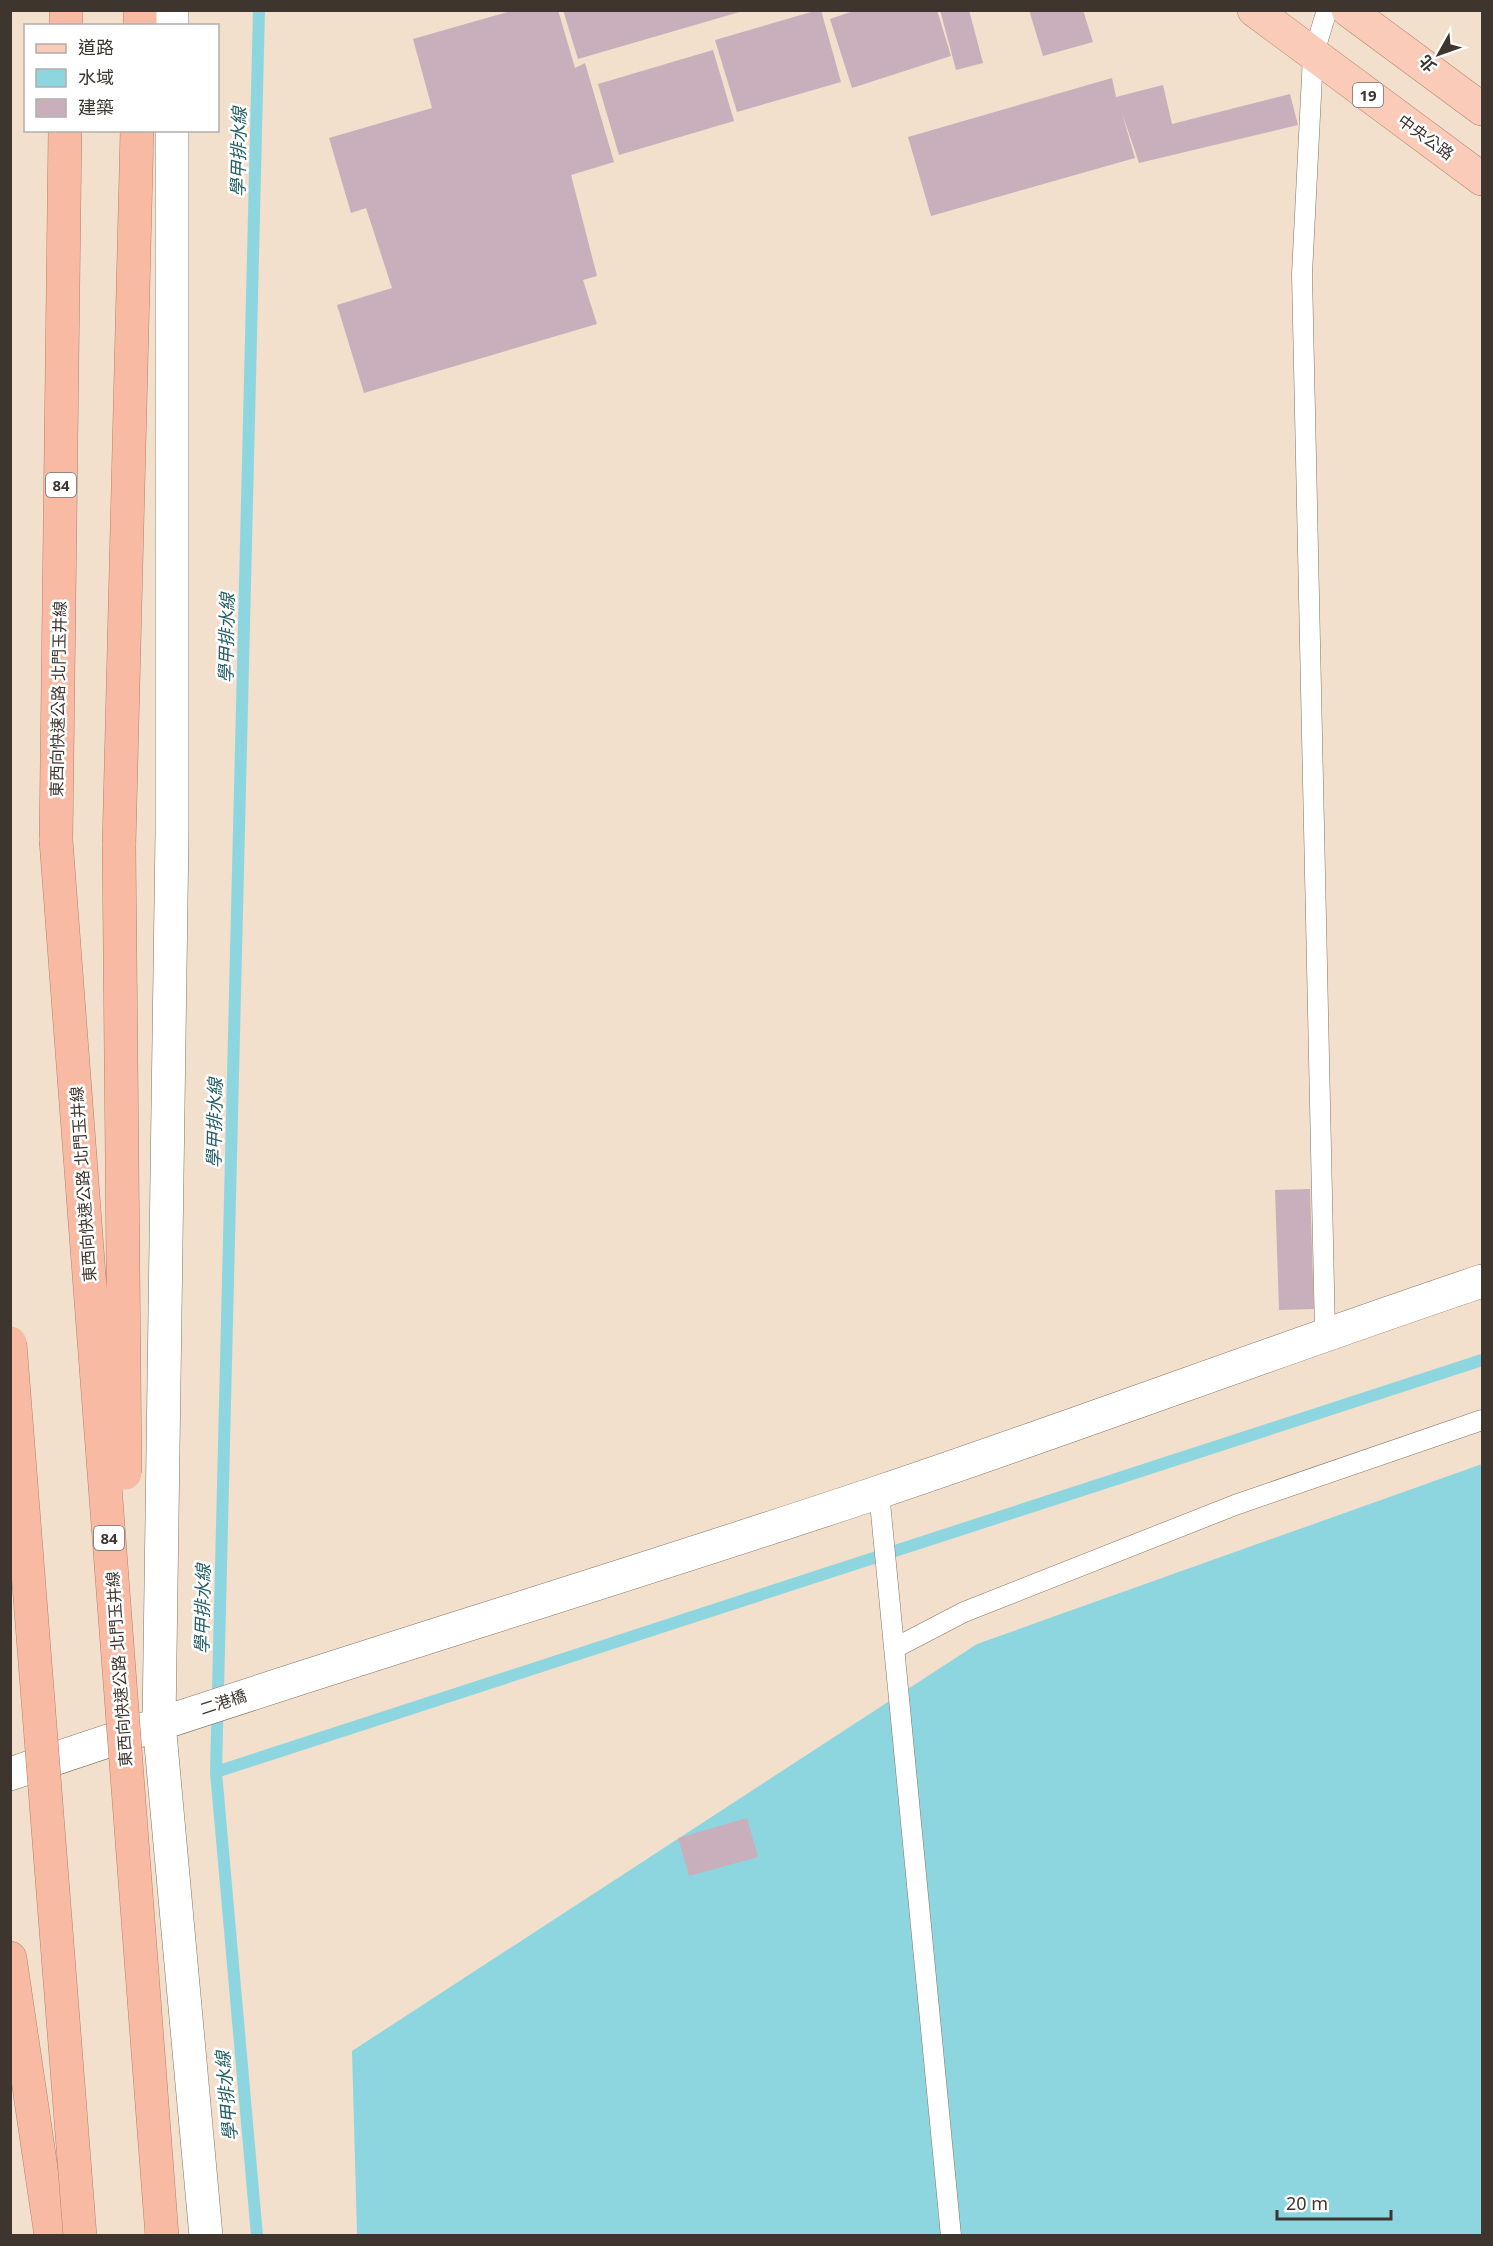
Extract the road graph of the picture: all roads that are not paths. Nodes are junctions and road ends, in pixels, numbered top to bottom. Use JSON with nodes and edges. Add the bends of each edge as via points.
{"nodes":[{"id":1,"x":1254,"y":10,"type":"edge"},
{"id":2,"x":1327,"y":10,"type":"edge"},
{"id":3,"x":1348,"y":10,"type":"edge"},
{"id":4,"x":1313,"y":56,"type":"junction"},
{"id":5,"x":1482,"y":109,"type":"edge"},
{"id":6,"x":65,"y":132,"type":"edge"},
{"id":7,"x":136,"y":132,"type":"edge"},
{"id":8,"x":172,"y":132,"type":"edge"},
{"id":9,"x":1482,"y":178,"type":"edge"},
{"id":10,"x":1482,"y":1281,"type":"edge"},
{"id":11,"x":1325,"y":1334,"type":"junction"},
{"id":12,"x":10,"y":1343,"type":"edge"},
{"id":13,"x":1482,"y":1420,"type":"edge"},
{"id":14,"x":879,"y":1492,"type":"junction"},
{"id":15,"x":895,"y":1648,"type":"junction"},
{"id":16,"x":159,"y":1723,"type":"junction"},
{"id":17,"x":10,"y":1774,"type":"edge"},
{"id":18,"x":10,"y":1958,"type":"edge"},
{"id":19,"x":51,"y":2235,"type":"edge"},
{"id":20,"x":80,"y":2235,"type":"edge"},
{"id":21,"x":162,"y":2235,"type":"edge"},
{"id":22,"x":169,"y":2235,"type":"edge"},
{"id":23,"x":206,"y":2235,"type":"edge"},
{"id":24,"x":951,"y":2235,"type":"edge"}],
"edges":[{"from":1,"to":4,"type":"main road","name":"中央公路","number":"19"},
{"from":2,"to":4,"type":"lane"},
{"from":3,"to":5,"type":"main road"},
{"from":4,"to":9,"type":"main road","name":"中央公路","number":"19"},
{"from":4,"to":11,"type":"lane","via":[[1302,274]]},
{"from":6,"to":21,"type":"highway","name":"東西向快速公路 北門玉井線","number":"84","bridge":true,"via":[[56,840]]},
{"from":7,"to":22,"type":"highway","bridge":true,"via":[[118,846],[125,1500]]},
{"from":8,"to":16,"type":"street","via":[[172,834]]},
{"from":10,"to":11,"type":"street","name":"二港橋"},
{"from":11,"to":14,"type":"street","name":"二港橋"},
{"from":12,"to":20,"type":"highway","bridge":true},
{"from":13,"to":15,"type":"lane","via":[[1235,1505],[964,1612]]},
{"from":14,"to":15,"type":"lane"},
{"from":14,"to":16,"type":"street","name":"二港橋"},
{"from":15,"to":24,"type":"lane"},
{"from":16,"to":17,"type":"street","name":"二港橋"},
{"from":16,"to":23,"type":"street"},
{"from":18,"to":19,"type":"highway"}]}
